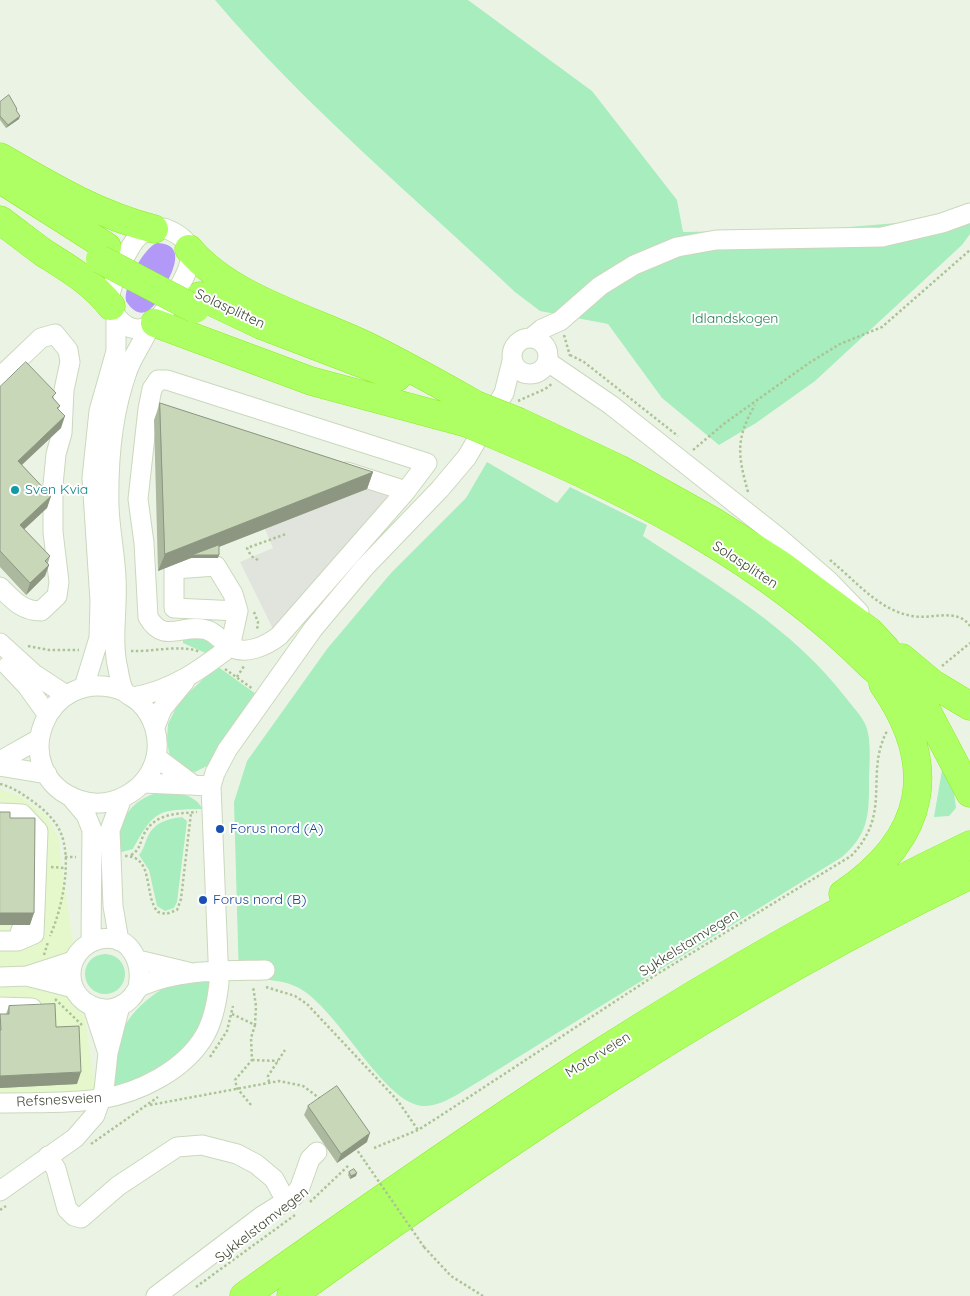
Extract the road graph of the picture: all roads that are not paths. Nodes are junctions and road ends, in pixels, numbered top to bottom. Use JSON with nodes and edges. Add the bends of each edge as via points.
{"nodes":[{"id":1,"x":0,"y":157,"type":"edge"},
{"id":2,"x":0,"y":179,"type":"edge"},
{"id":3,"x":0,"y":196,"type":"edge"},
{"id":4,"x":970,"y":213,"type":"edge"},
{"id":5,"x":0,"y":220,"type":"edge"},
{"id":6,"x":154,"y":229,"type":"junction"},
{"id":7,"x":190,"y":249,"type":"junction"},
{"id":8,"x":103,"y":253,"type":"junction"},
{"id":9,"x":46,"y":254,"type":"junction"},
{"id":10,"x":114,"y":310,"type":"junction"},
{"id":11,"x":153,"y":324,"type":"junction"},
{"id":12,"x":562,"y":328,"type":"junction"},
{"id":13,"x":531,"y":338,"type":"junction"},
{"id":14,"x":548,"y":356,"type":"junction"},
{"id":15,"x":512,"y":360,"type":"junction"},
{"id":16,"x":108,"y":372,"type":"junction"},
{"id":17,"x":530,"y":375,"type":"junction"},
{"id":18,"x":0,"y":376,"type":"edge"},
{"id":19,"x":504,"y":393,"type":"junction"},
{"id":20,"x":148,"y":409,"type":"junction"},
{"id":21,"x":472,"y":414,"type":"junction"},
{"id":22,"x":166,"y":415,"type":"edge"},
{"id":23,"x":513,"y":431,"type":"junction"},
{"id":24,"x":332,"y":468,"type":"edge"},
{"id":25,"x":406,"y":492,"type":"junction"},
{"id":26,"x":0,"y":587,"type":"edge"},
{"id":27,"x":238,"y":611,"type":"dead end"},
{"id":28,"x":0,"y":643,"type":"edge"},
{"id":29,"x":230,"y":647,"type":"junction"},
{"id":30,"x":874,"y":647,"type":"junction"},
{"id":31,"x":0,"y":658,"type":"edge"},
{"id":32,"x":188,"y":678,"type":"junction"},
{"id":33,"x":84,"y":687,"type":"junction"},
{"id":34,"x":66,"y":694,"type":"junction"},
{"id":35,"x":129,"y":694,"type":"junction"},
{"id":36,"x":970,"y":706,"type":"edge"},
{"id":37,"x":47,"y":714,"type":"junction"},
{"id":38,"x":155,"y":727,"type":"junction"},
{"id":39,"x":39,"y":740,"type":"junction"},
{"id":40,"x":156,"y":757,"type":"junction"},
{"id":41,"x":0,"y":761,"type":"edge"},
{"id":42,"x":0,"y":766,"type":"edge"},
{"id":43,"x":47,"y":774,"type":"junction"},
{"id":44,"x":143,"y":783,"type":"junction"},
{"id":45,"x":192,"y":784,"type":"junction"},
{"id":46,"x":211,"y":786,"type":"junction"},
{"id":47,"x":970,"y":793,"type":"edge"},
{"id":48,"x":70,"y":796,"type":"junction"},
{"id":49,"x":122,"y":798,"type":"junction"},
{"id":50,"x":0,"y":813,"type":"edge"},
{"id":51,"x":970,"y":844,"type":"edge"},
{"id":52,"x":970,"y":875,"type":"edge"},
{"id":53,"x":800,"y":933,"type":"junction"},
{"id":54,"x":13,"y":936,"type":"edge"},
{"id":55,"x":119,"y":941,"type":"junction"},
{"id":56,"x":92,"y":942,"type":"junction"},
{"id":57,"x":138,"y":960,"type":"junction"},
{"id":58,"x":73,"y":961,"type":"junction"},
{"id":59,"x":265,"y":970,"type":"dead end"},
{"id":60,"x":218,"y":971,"type":"junction"},
{"id":61,"x":189,"y":972,"type":"junction"},
{"id":62,"x":27,"y":976,"type":"junction"},
{"id":63,"x":0,"y":977,"type":"edge"},
{"id":64,"x":138,"y":987,"type":"junction"},
{"id":65,"x":74,"y":988,"type":"junction"},
{"id":66,"x":93,"y":1006,"type":"junction"},
{"id":67,"x":120,"y":1006,"type":"junction"},
{"id":68,"x":0,"y":1007,"type":"edge"},
{"id":69,"x":33,"y":1008,"type":"edge"},
{"id":70,"x":108,"y":1053,"type":"junction"},
{"id":71,"x":102,"y":1099,"type":"junction"},
{"id":72,"x":0,"y":1104,"type":"edge"},
{"id":73,"x":317,"y":1152,"type":"dead end"},
{"id":74,"x":48,"y":1156,"type":"junction"},
{"id":75,"x":4,"y":1198,"type":"edge"},
{"id":76,"x":293,"y":1206,"type":"junction"},
{"id":77,"x":156,"y":1296,"type":"edge"},
{"id":78,"x":244,"y":1296,"type":"edge"},
{"id":79,"x":291,"y":1296,"type":"edge"}],
"edges":[{"from":1,"to":6,"type":"highway","via":[[75,200],[116,218]]},
{"from":2,"to":8,"type":"highway","name":"Solasplitten"},
{"from":3,"to":8,"type":"highway","name":"Solasplitten"},
{"from":4,"to":12,"type":"street","via":[[882,237],[716,240],[677,247],[634,264],[600,286]]},
{"from":5,"to":9,"type":"highway"},
{"from":6,"to":7,"type":"street","via":[[174,232]]},
{"from":6,"to":10,"type":"street","via":[[134,242],[113,284],[110,299]]},
{"from":7,"to":11,"type":"street","via":[[187,272],[168,309]]},
{"from":7,"to":21,"type":"highway","via":[[211,270],[239,287],[368,346]]},
{"from":8,"to":21,"type":"highway","name":"Solasplitten","bridge":true,"via":[[258,338]]},
{"from":9,"to":10,"type":"highway","via":[[83,277],[101,292]]},
{"from":9,"to":16,"type":"street","via":[[78,282],[101,310],[110,340]]},
{"from":10,"to":11,"type":"street","via":[[124,323],[134,327]]},
{"from":10,"to":16,"type":"street","via":[[116,351]]},
{"from":11,"to":21,"type":"highway","via":[[311,380]]},
{"from":11,"to":35,"type":"street","via":[[127,371],[111,447],[109,507],[116,577],[117,667]]},
{"from":12,"to":13,"type":"street","via":[[542,329]]},
{"from":12,"to":14,"type":"street"},
{"from":13,"to":14,"type":"street","via":[[541,341]]},
{"from":13,"to":15,"type":"street","via":[[518,342]]},
{"from":14,"to":17,"type":"street","via":[[541,371]]},
{"from":14,"to":30,"type":"street","via":[[800,555],[858,609]]},
{"from":15,"to":17,"type":"street","via":[[517,369]]},
{"from":15,"to":19,"type":"street"},
{"from":16,"to":33,"type":"street","via":[[99,411],[93,469],[99,630]]},
{"from":17,"to":19,"type":"street","via":[[522,384]]},
{"from":18,"to":26,"type":"street","via":[[48,335],[55,334],[68,350],[70,362],[53,484],[57,596],[41,611],[31,611],[19,606]]},
{"from":19,"to":46,"type":"street","via":[[459,468],[364,568],[288,662],[227,750]]},
{"from":20,"to":22,"type":"street"},
{"from":20,"to":25,"type":"street","via":[[155,384],[158,380],[167,380],[427,463]]},
{"from":20,"to":29,"type":"street","via":[[138,499],[148,617],[162,632],[207,630]]},
{"from":21,"to":23,"type":"highway","bridge":true},
{"from":23,"to":30,"type":"highway","name":"Solasplitten","via":[[676,522]]},
{"from":23,"to":30,"type":"highway","name":"Solasplitten","via":[[652,487],[758,549]]},
{"from":24,"to":25,"type":"street"},
{"from":25,"to":29,"type":"street","via":[[279,636],[254,650]]},
{"from":27,"to":29,"type":"street"},
{"from":28,"to":34,"type":"street","via":[[34,674]]},
{"from":29,"to":32,"type":"street"},
{"from":30,"to":36,"type":"highway"},
{"from":30,"to":47,"type":"highway","name":"Solasplitten","via":[[898,690],[944,745]]},
{"from":30,"to":53,"type":"highway","via":[[911,733],[918,761],[918,790],[914,807],[903,835],[882,863]]},
{"from":31,"to":37,"type":"street","via":[[27,686]]},
{"from":32,"to":35,"type":"street","via":[[153,694]]},
{"from":32,"to":38,"type":"street","via":[[162,709]]},
{"from":33,"to":34,"type":"street"},
{"from":33,"to":35,"type":"street","via":[[105,686]]},
{"from":34,"to":37,"type":"street"},
{"from":35,"to":38,"type":"street","via":[[143,705]]},
{"from":37,"to":39,"type":"street"},
{"from":38,"to":40,"type":"street"},
{"from":39,"to":41,"type":"street"},
{"from":39,"to":43,"type":"street"},
{"from":40,"to":44,"type":"street"},
{"from":40,"to":45,"type":"street"},
{"from":42,"to":43,"type":"street"},
{"from":43,"to":48,"type":"street"},
{"from":44,"to":45,"type":"street"},
{"from":44,"to":49,"type":"street"},
{"from":45,"to":46,"type":"street"},
{"from":46,"to":60,"type":"street","name":"Refsnesveien"},
{"from":48,"to":49,"type":"street","via":[[85,802],[101,803]]},
{"from":48,"to":56,"type":"street","via":[[86,815],[92,830]]},
{"from":49,"to":55,"type":"street","via":[[110,830],[113,906]]},
{"from":50,"to":54,"type":"street","via":[[22,814],[38,831],[34,934]]},
{"from":51,"to":53,"type":"highway","name":"Motorveien"},
{"from":52,"to":79,"type":"highway","name":"Motorveien","via":[[839,942],[702,1021],[492,1156]]},
{"from":53,"to":78,"type":"highway","name":"Motorveien","via":[[546,1088]]},
{"from":55,"to":56,"type":"street","via":[[105,939]]},
{"from":55,"to":57,"type":"street"},
{"from":56,"to":58,"type":"street","via":[[80,950]]},
{"from":57,"to":61,"type":"street"},
{"from":57,"to":64,"type":"street","via":[[141,974]]},
{"from":58,"to":62,"type":"street"},
{"from":58,"to":65,"type":"street","via":[[71,975]]},
{"from":59,"to":60,"type":"street"},
{"from":60,"to":61,"type":"street"},
{"from":60,"to":71,"type":"street","name":"Refsnesveien","via":[[218,998],[211,1022],[202,1040],[187,1057],[143,1086]]},
{"from":61,"to":64,"type":"street"},
{"from":62,"to":63,"type":"street"},
{"from":62,"to":65,"type":"street"},
{"from":64,"to":67,"type":"street","via":[[131,999]]},
{"from":65,"to":66,"type":"street","via":[[81,999]]},
{"from":66,"to":67,"type":"street","via":[[106,1009]]},
{"from":66,"to":70,"type":"street"},
{"from":67,"to":70,"type":"street"},
{"from":68,"to":69,"type":"street"},
{"from":70,"to":71,"type":"street"},
{"from":71,"to":72,"type":"street","name":"Refsnesveien"},
{"from":71,"to":74,"type":"street","via":[[89,1124]]},
{"from":73,"to":76,"type":"street","via":[[310,1159]]},
{"from":74,"to":75,"type":"street"},
{"from":74,"to":76,"type":"street","via":[[56,1170],[67,1209],[81,1218],[118,1186],[176,1147],[202,1145],[237,1154],[256,1164],[274,1179]]},
{"from":76,"to":77,"type":"street","via":[[262,1216]]}]}
